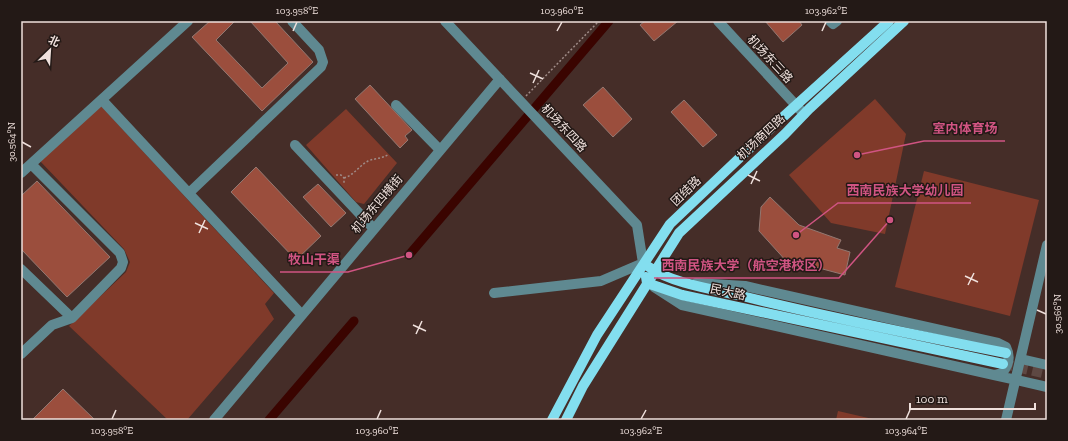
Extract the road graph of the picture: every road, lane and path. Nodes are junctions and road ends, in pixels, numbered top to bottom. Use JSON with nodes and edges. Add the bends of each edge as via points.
{"nodes":[{"id":1,"x":188,"y":21,"type":"edge"},
{"id":2,"x":292,"y":21,"type":"edge"},
{"id":3,"x":445,"y":21,"type":"edge"},
{"id":4,"x":599,"y":21,"type":"edge"},
{"id":5,"x":718,"y":21,"type":"edge"},
{"id":6,"x":830,"y":21,"type":"edge"},
{"id":7,"x":837,"y":21,"type":"edge"},
{"id":8,"x":889,"y":21,"type":"edge"},
{"id":9,"x":904,"y":21,"type":"edge"},
{"id":10,"x":500,"y":79,"type":"junction"},
{"id":11,"x":102,"y":100,"type":"junction"},
{"id":12,"x":521,"y":102,"type":"junction"},
{"id":13,"x":396,"y":105,"type":"dead end"},
{"id":14,"x":796,"y":105,"type":"junction"},
{"id":15,"x":804,"y":114,"type":"junction"},
{"id":16,"x":295,"y":145,"type":"dead end"},
{"id":17,"x":440,"y":150,"type":"junction"},
{"id":18,"x":389,"y":154,"type":"dead end"},
{"id":19,"x":31,"y":164,"type":"junction"},
{"id":20,"x":21,"y":173,"type":"edge"},
{"id":21,"x":344,"y":178,"type":"dead end"},
{"id":22,"x":189,"y":193,"type":"junction"},
{"id":23,"x":374,"y":229,"type":"junction"},
{"id":24,"x":1047,"y":245,"type":"edge"},
{"id":25,"x":643,"y":263,"type":"junction"},
{"id":26,"x":21,"y":269,"type":"edge"},
{"id":27,"x":654,"y":271,"type":"junction"},
{"id":28,"x":1043,"y":280,"type":"edge"},
{"id":29,"x":685,"y":282,"type":"junction"},
{"id":30,"x":647,"y":283,"type":"junction"},
{"id":31,"x":494,"y":293,"type":"dead end"},
{"id":32,"x":302,"y":314,"type":"junction"},
{"id":33,"x":72,"y":318,"type":"junction"},
{"id":34,"x":998,"y":343,"type":"junction"},
{"id":35,"x":1023,"y":348,"type":"junction"},
{"id":36,"x":1006,"y":353,"type":"tunnel mouth"},
{"id":37,"x":21,"y":354,"type":"edge"},
{"id":38,"x":1021,"y":359,"type":"junction"},
{"id":39,"x":1003,"y":364,"type":"tunnel mouth"},
{"id":40,"x":1047,"y":365,"type":"edge"},
{"id":41,"x":994,"y":376,"type":"junction"},
{"id":42,"x":1016,"y":380,"type":"junction"},
{"id":43,"x":1047,"y":387,"type":"edge"},
{"id":44,"x":214,"y":420,"type":"edge"},
{"id":45,"x":552,"y":420,"type":"edge"},
{"id":46,"x":566,"y":420,"type":"edge"},
{"id":47,"x":1006,"y":420,"type":"edge"}],
"edges":[{"from":1,"to":11,"type":"street"},
{"from":2,"to":22,"type":"street","via":[[319,50],[324,62]]},
{"from":3,"to":10,"type":"street","name":"机场东四路"},
{"from":4,"to":12,"type":"path"},
{"from":5,"to":14,"type":"street","name":"机场东三路"},
{"from":6,"to":7,"type":"street","via":[[833,24]]},
{"from":8,"to":14,"type":"main road","name":"团结路"},
{"from":9,"to":15,"type":"main road","name":"机场南四路"},
{"from":10,"to":12,"type":"street","name":"机场东四路"},
{"from":10,"to":17,"type":"street","name":"机场东四横街"},
{"from":11,"to":19,"type":"street"},
{"from":11,"to":22,"type":"street"},
{"from":12,"to":25,"type":"street","name":"机场东四路","via":[[637,224]]},
{"from":13,"to":17,"type":"street"},
{"from":14,"to":15,"type":"street","name":"机场东三路"},
{"from":14,"to":25,"type":"main road","name":"团结路","via":[[670,224]]},
{"from":15,"to":27,"type":"main road","name":"机场南四路","via":[[679,233]]},
{"from":16,"to":23,"type":"street"},
{"from":17,"to":23,"type":"street","name":"机场东四横街"},
{"from":18,"to":21,"type":"path","via":[[366,162],[360,170]]},
{"from":19,"to":20,"type":"street"},
{"from":19,"to":33,"type":"street","via":[[122,256],[121,268]]},
{"from":22,"to":32,"type":"street"},
{"from":23,"to":32,"type":"street","name":"机场东四横街"},
{"from":24,"to":28,"type":"street"},
{"from":25,"to":27,"type":"main road","name":"民大路"},
{"from":25,"to":30,"type":"main road"},
{"from":25,"to":31,"type":"street","via":[[601,281]]},
{"from":25,"to":45,"type":"main road","name":"团结路","via":[[597,335]]},
{"from":26,"to":33,"type":"street"},
{"from":27,"to":29,"type":"main road","name":"民大路"},
{"from":27,"to":30,"type":"main road","name":"机场南四路"},
{"from":28,"to":35,"type":"street"},
{"from":29,"to":34,"type":"street","via":[[745,286]]},
{"from":29,"to":36,"type":"main road","name":"民大路","via":[[803,311]]},
{"from":30,"to":39,"type":"main road","name":"民大路","via":[[682,295]]},
{"from":30,"to":41,"type":"street","via":[[682,305]]},
{"from":30,"to":46,"type":"main road","via":[[583,386]]},
{"from":32,"to":44,"type":"street","name":"机场东四横街"},
{"from":33,"to":37,"type":"street","via":[[52,325]]},
{"from":34,"to":35,"type":"street"},
{"from":34,"to":41,"type":"street","via":[[1006,347],[1010,356],[1002,374]]},
{"from":35,"to":38,"type":"street"},
{"from":38,"to":40,"type":"street"},
{"from":38,"to":42,"type":"street"},
{"from":41,"to":42,"type":"street"},
{"from":42,"to":43,"type":"street"},
{"from":42,"to":47,"type":"street"}]}
